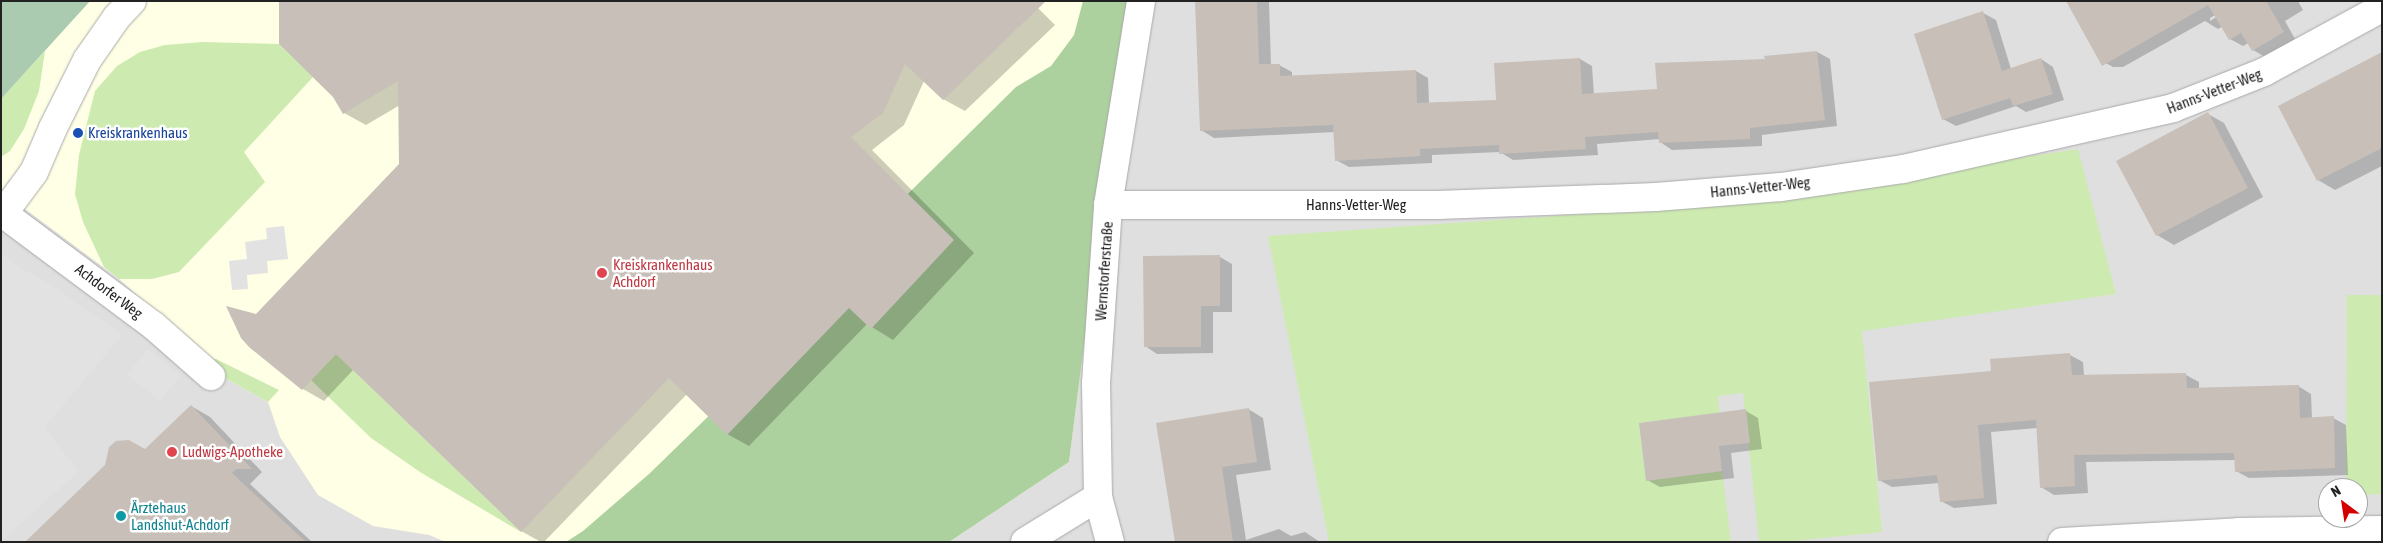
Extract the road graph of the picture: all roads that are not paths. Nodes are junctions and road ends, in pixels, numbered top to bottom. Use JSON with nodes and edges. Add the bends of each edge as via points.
{"nodes":[{"id":1,"x":132,"y":1,"type":"edge"},
{"id":2,"x":1141,"y":1,"type":"edge"},
{"id":3,"x":2382,"y":8,"type":"edge"},
{"id":4,"x":1108,"y":206,"type":"junction"},
{"id":5,"x":2,"y":213,"type":"edge"},
{"id":6,"x":211,"y":376,"type":"dead end"},
{"id":7,"x":1098,"y":497,"type":"junction"},
{"id":8,"x":2382,"y":530,"type":"edge"},
{"id":9,"x":1025,"y":542,"type":"edge"},
{"id":10,"x":1110,"y":542,"type":"edge"},
{"id":11,"x":2062,"y":542,"type":"edge"}],
"edges":[{"from":1,"to":5,"type":"street","via":[[87,60],[34,172]]},
{"from":2,"to":4,"type":"street","name":"Wernstorferstraße"},
{"from":3,"to":4,"type":"street","name":"Hanns-Vetter-Weg","via":[[2264,72],[2173,108],[1903,169],[1781,187],[1656,197],[1438,204]]},
{"from":4,"to":7,"type":"street","name":"Wernstorferstraße","via":[[1096,383]]},
{"from":5,"to":6,"type":"street","name":"Achdorfer Weg","via":[[154,326]]},
{"from":7,"to":9,"type":"street"},
{"from":7,"to":10,"type":"street","name":"Wernstorferstraße"},
{"from":8,"to":11,"type":"street","via":[[2239,532]]}]}
